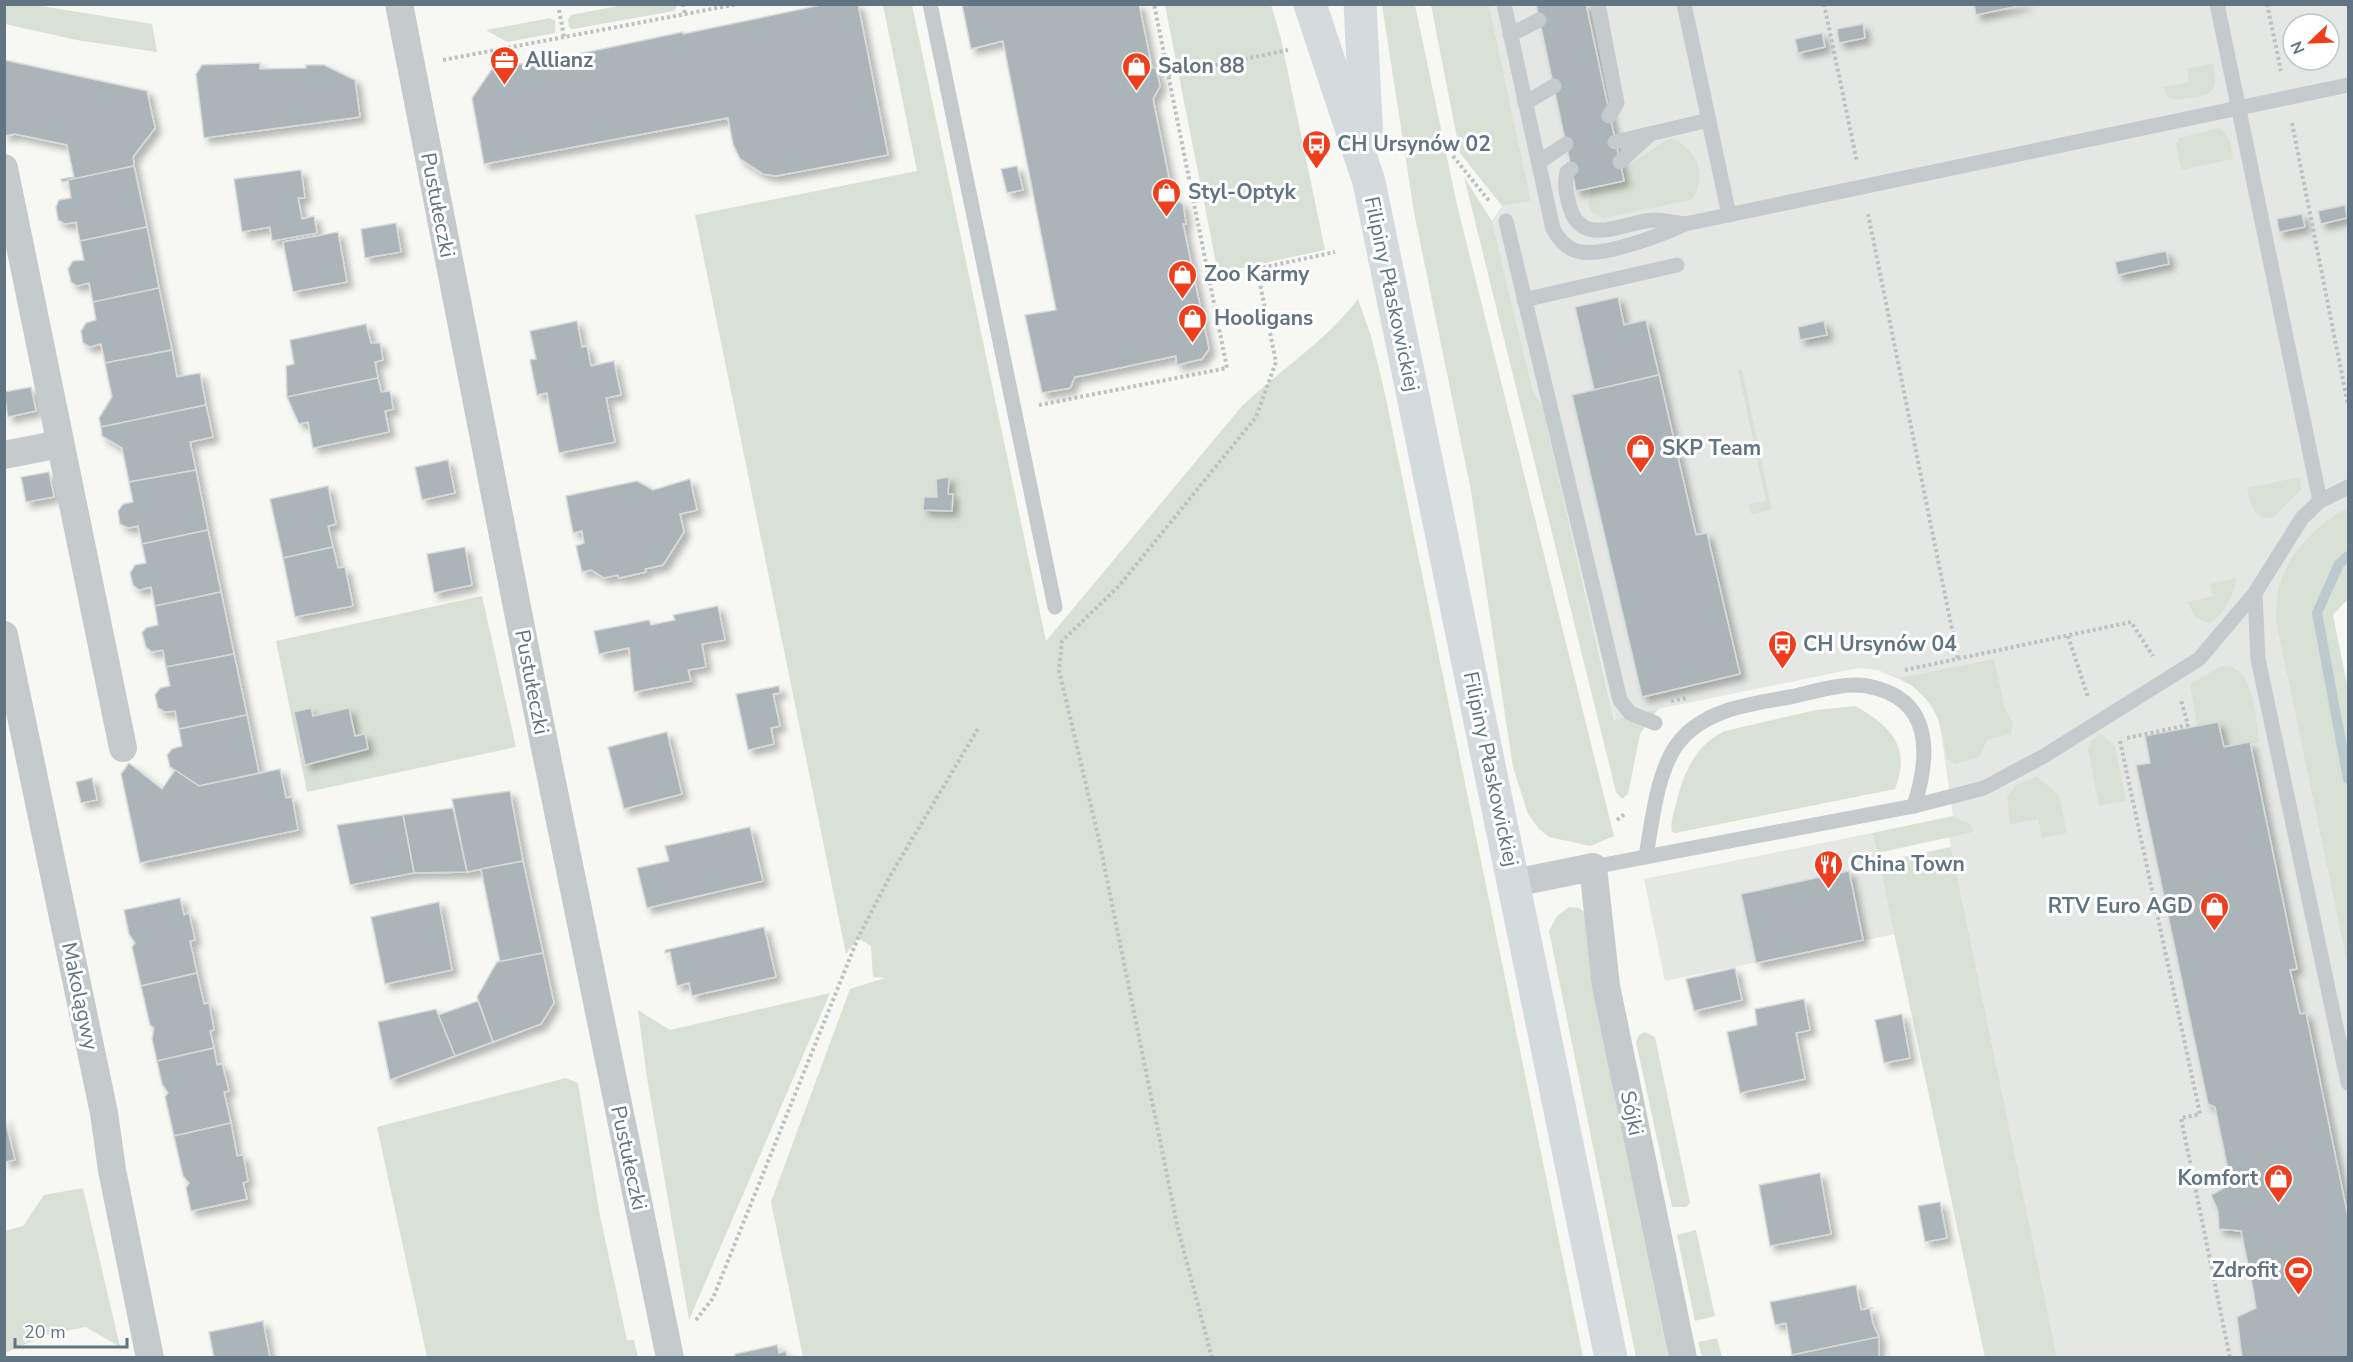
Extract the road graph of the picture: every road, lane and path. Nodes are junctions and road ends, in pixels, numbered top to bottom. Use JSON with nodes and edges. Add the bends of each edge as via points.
{"nodes":[{"id":1,"x":399,"y":4,"type":"edge"},
{"id":2,"x":682,"y":4,"type":"edge"},
{"id":3,"x":738,"y":4,"type":"edge"},
{"id":4,"x":930,"y":4,"type":"edge"},
{"id":5,"x":1154,"y":4,"type":"edge"},
{"id":6,"x":1310,"y":4,"type":"edge"},
{"id":7,"x":1360,"y":4,"type":"edge"},
{"id":8,"x":1504,"y":4,"type":"edge"},
{"id":9,"x":1598,"y":4,"type":"edge"},
{"id":10,"x":1684,"y":4,"type":"edge"},
{"id":11,"x":1824,"y":4,"type":"edge"},
{"id":12,"x":2217,"y":4,"type":"edge"},
{"id":13,"x":2267,"y":4,"type":"edge"},
{"id":14,"x":559,"y":10,"type":"dead end"},
{"id":15,"x":685,"y":15,"type":"junction"},
{"id":16,"x":1539,"y":20,"type":"dead end"},
{"id":17,"x":1510,"y":35,"type":"junction"},
{"id":18,"x":564,"y":37,"type":"junction"},
{"id":19,"x":1295,"y":49,"type":"dead end"},
{"id":20,"x":436,"y":61,"type":"dead end"},
{"id":21,"x":1168,"y":75,"type":"junction"},
{"id":22,"x":2349,"y":85,"type":"edge"},
{"id":23,"x":1554,"y":86,"type":"dead end"},
{"id":24,"x":2287,"y":98,"type":"junction"},
{"id":25,"x":1526,"y":103,"type":"junction"},
{"id":26,"x":2238,"y":108,"type":"junction"},
{"id":27,"x":1609,"y":116,"type":"dead end"},
{"id":28,"x":1709,"y":120,"type":"junction"},
{"id":29,"x":1649,"y":135,"type":"junction"},
{"id":30,"x":1615,"y":142,"type":"dead end"},
{"id":31,"x":1566,"y":144,"type":"dead end"},
{"id":32,"x":1453,"y":156,"type":"dead end"},
{"id":33,"x":1539,"y":162,"type":"junction"},
{"id":34,"x":1620,"y":162,"type":"dead end"},
{"id":35,"x":4,"y":168,"type":"edge"},
{"id":36,"x":1571,"y":169,"type":"dead end"},
{"id":37,"x":1369,"y":182,"type":"junction"},
{"id":38,"x":1863,"y":187,"type":"junction"},
{"id":39,"x":1729,"y":215,"type":"junction"},
{"id":40,"x":1506,"y":221,"type":"joint"},
{"id":41,"x":1685,"y":224,"type":"junction"},
{"id":42,"x":1335,"y":252,"type":"dead end"},
{"id":43,"x":1677,"y":265,"type":"dead end"},
{"id":44,"x":1257,"y":269,"type":"junction"},
{"id":45,"x":1210,"y":279,"type":"junction"},
{"id":46,"x":1524,"y":300,"type":"junction"},
{"id":47,"x":2349,"y":405,"type":"edge"},
{"id":48,"x":1035,"y":406,"type":"dead end"},
{"id":49,"x":60,"y":444,"type":"junction"},
{"id":50,"x":4,"y":455,"type":"edge"},
{"id":51,"x":2349,"y":487,"type":"edge"},
{"id":52,"x":2320,"y":501,"type":"junction"},
{"id":53,"x":2255,"y":593,"type":"junction"},
{"id":54,"x":1054,"y":607,"type":"dead end"},
{"id":55,"x":4,"y":635,"type":"edge"},
{"id":56,"x":1958,"y":659,"type":"dead end"},
{"id":57,"x":1655,"y":723,"type":"dead end"},
{"id":58,"x":979,"y":728,"type":"dead end"},
{"id":59,"x":2120,"y":740,"type":"dead end"},
{"id":60,"x":123,"y":748,"type":"dead end"},
{"id":61,"x":1914,"y":806,"type":"junction"},
{"id":62,"x":1646,"y":856,"type":"junction"},
{"id":63,"x":1593,"y":867,"type":"junction"},
{"id":64,"x":1514,"y":883,"type":"junction"},
{"id":65,"x":2349,"y":1083,"type":"edge"},
{"id":66,"x":669,"y":1357,"type":"edge"},
{"id":67,"x":150,"y":1358,"type":"edge"},
{"id":68,"x":1212,"y":1358,"type":"edge"},
{"id":69,"x":1611,"y":1358,"type":"edge"},
{"id":70,"x":1683,"y":1358,"type":"edge"},
{"id":71,"x":2230,"y":1358,"type":"edge"}],
"edges":[{"from":1,"to":66,"type":"street","name":"Pustułeczki"},
{"from":2,"to":15,"type":"path"},
{"from":3,"to":15,"type":"path"},
{"from":4,"to":54,"type":"lane"},
{"from":5,"to":21,"type":"path"},
{"from":6,"to":37,"type":"main road","name":"Filipiny Płaskowickiej"},
{"from":7,"to":37,"type":"main road","name":"Filipiny Płaskowickiej"},
{"from":8,"to":17,"type":"lane"},
{"from":9,"to":27,"type":"lane","via":[[1603,56],[1617,104]]},
{"from":10,"to":28,"type":"lane"},
{"from":11,"to":38,"type":"path"},
{"from":12,"to":26,"type":"lane"},
{"from":13,"to":24,"type":"path"},
{"from":14,"to":18,"type":"path"},
{"from":15,"to":18,"type":"path"},
{"from":16,"to":17,"type":"lane"},
{"from":17,"to":25,"type":"lane"},
{"from":18,"to":20,"type":"path"},
{"from":19,"to":21,"type":"path"},
{"from":21,"to":45,"type":"path"},
{"from":22,"to":24,"type":"lane"},
{"from":23,"to":25,"type":"lane"},
{"from":24,"to":26,"type":"lane"},
{"from":24,"to":47,"type":"path"},
{"from":25,"to":33,"type":"lane"},
{"from":26,"to":38,"type":"lane"},
{"from":26,"to":52,"type":"lane"},
{"from":28,"to":29,"type":"lane"},
{"from":28,"to":39,"type":"lane"},
{"from":29,"to":30,"type":"lane"},
{"from":29,"to":34,"type":"lane"},
{"from":31,"to":33,"type":"lane"},
{"from":32,"to":40,"type":"path"},
{"from":33,"to":41,"type":"lane","via":[[1553,230],[1565,245],[1575,250],[1588,253],[1642,241]]},
{"from":35,"to":49,"type":"street"},
{"from":36,"to":41,"type":"lane","via":[[1565,181],[1571,190],[1574,218],[1589,229],[1609,230],[1653,220]]},
{"from":37,"to":64,"type":"main road","name":"Filipiny Płaskowickiej"},
{"from":38,"to":39,"type":"lane"},
{"from":38,"to":56,"type":"path"},
{"from":39,"to":41,"type":"lane"},
{"from":40,"to":46,"type":"lane"},
{"from":42,"to":44,"type":"path"},
{"from":43,"to":46,"type":"lane"},
{"from":44,"to":45,"type":"path"},
{"from":44,"to":68,"type":"path","via":[[1276,362],[1256,417],[1119,586],[1062,641],[1059,670],[1099,840],[1178,1229]]},
{"from":45,"to":48,"type":"path","via":[[1227,368]]},
{"from":46,"to":57,"type":"lane","via":[[1620,700],[1630,713]]},
{"from":49,"to":50,"type":"street"},
{"from":49,"to":60,"type":"street"},
{"from":51,"to":52,"type":"lane"},
{"from":52,"to":53,"type":"lane","via":[[2302,518]]},
{"from":53,"to":61,"type":"lane","via":[[2199,659],[2044,756],[1984,788]]},
{"from":53,"to":65,"type":"lane","via":[[2258,659]]},
{"from":55,"to":67,"type":"street","name":"Makolągwy","via":[[104,1113]]},
{"from":58,"to":66,"type":"path","via":[[890,876],[858,938],[713,1298]]},
{"from":59,"to":71,"type":"path","via":[[2200,1114],[2181,1118]]},
{"from":61,"to":62,"type":"lane"},
{"from":61,"to":62,"type":"lane","via":[[1924,775],[1925,737],[1906,705],[1896,697],[1866,686],[1848,686],[1712,715],[1678,743],[1658,793]]},
{"from":62,"to":63,"type":"lane"},
{"from":63,"to":64,"type":"street"},
{"from":63,"to":70,"type":"street","name":"Sójki","via":[[1606,986]]},
{"from":64,"to":69,"type":"main road","name":"Filipiny Płaskowickiej"}]}
